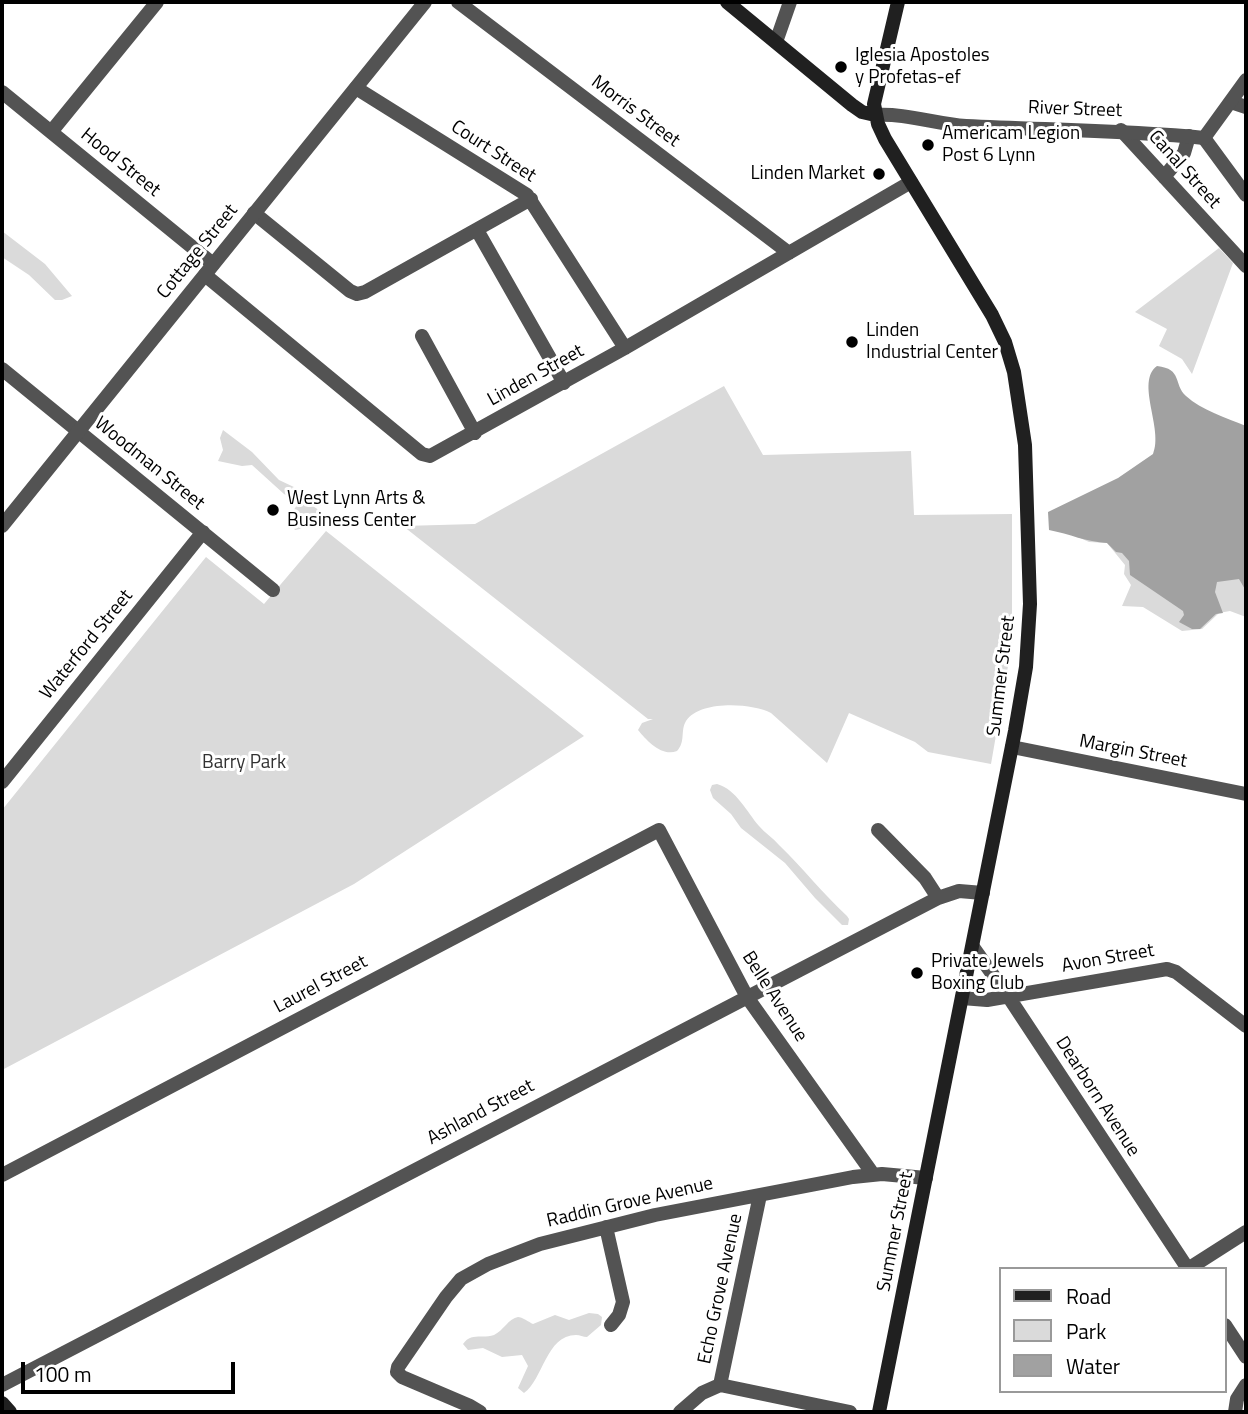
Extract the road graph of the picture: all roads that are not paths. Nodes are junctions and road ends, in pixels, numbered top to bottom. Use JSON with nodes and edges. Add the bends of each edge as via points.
{"nodes":[{"id":1,"x":157,"y":2,"type":"edge"},
{"id":2,"x":425,"y":2,"type":"edge"},
{"id":3,"x":458,"y":2,"type":"edge"},
{"id":4,"x":727,"y":2,"type":"edge"},
{"id":5,"x":790,"y":2,"type":"edge"},
{"id":6,"x":898,"y":2,"type":"edge"},
{"id":7,"x":776,"y":42,"type":"junction"},
{"id":8,"x":1246,"y":80,"type":"edge"},
{"id":9,"x":356,"y":88,"type":"junction"},
{"id":10,"x":2,"y":92,"type":"edge"},
{"id":11,"x":1231,"y":102,"type":"junction"},
{"id":12,"x":1246,"y":107,"type":"edge"},
{"id":13,"x":875,"y":115,"type":"junction"},
{"id":14,"x":1121,"y":130,"type":"junction"},
{"id":15,"x":51,"y":132,"type":"junction"},
{"id":16,"x":1196,"y":137,"type":"junction"},
{"id":17,"x":1164,"y":177,"type":"junction"},
{"id":18,"x":911,"y":182,"type":"junction"},
{"id":19,"x":1246,"y":195,"type":"edge"},
{"id":20,"x":531,"y":199,"type":"junction"},
{"id":21,"x":254,"y":213,"type":"junction"},
{"id":22,"x":477,"y":230,"type":"junction"},
{"id":23,"x":789,"y":253,"type":"junction"},
{"id":24,"x":1246,"y":266,"type":"edge"},
{"id":25,"x":209,"y":269,"type":"junction"},
{"id":26,"x":422,"y":336,"type":"dead end"},
{"id":27,"x":625,"y":348,"type":"junction"},
{"id":28,"x":2,"y":369,"type":"edge"},
{"id":29,"x":564,"y":383,"type":"junction"},
{"id":30,"x":78,"y":431,"type":"junction"},
{"id":31,"x":474,"y":433,"type":"junction"},
{"id":32,"x":2,"y":526,"type":"edge"},
{"id":33,"x":203,"y":532,"type":"junction"},
{"id":34,"x":272,"y":590,"type":"dead end"},
{"id":35,"x":1012,"y":747,"type":"junction"},
{"id":36,"x":2,"y":782,"type":"edge"},
{"id":37,"x":1246,"y":794,"type":"edge"},
{"id":38,"x":659,"y":830,"type":"joint"},
{"id":39,"x":878,"y":830,"type":"dead end"},
{"id":40,"x":983,"y":893,"type":"junction"},
{"id":41,"x":938,"y":898,"type":"junction"},
{"id":42,"x":973,"y":947,"type":"junction"},
{"id":43,"x":1008,"y":996,"type":"junction"},
{"id":44,"x":747,"y":997,"type":"junction"},
{"id":45,"x":962,"y":998,"type":"junction"},
{"id":46,"x":1246,"y":1026,"type":"edge"},
{"id":47,"x":873,"y":1174,"type":"junction"},
{"id":48,"x":2,"y":1175,"type":"edge"},
{"id":49,"x":926,"y":1178,"type":"junction"},
{"id":50,"x":760,"y":1195,"type":"junction"},
{"id":51,"x":606,"y":1227,"type":"junction"},
{"id":52,"x":1246,"y":1232,"type":"edge"},
{"id":53,"x":1187,"y":1267,"type":"edge"},
{"id":54,"x":1191,"y":1267,"type":"edge"},
{"id":55,"x":611,"y":1325,"type":"dead end"},
{"id":56,"x":1227,"y":1328,"type":"edge"},
{"id":57,"x":1246,"y":1357,"type":"edge"},
{"id":58,"x":2,"y":1385,"type":"edge"},
{"id":59,"x":720,"y":1385,"type":"junction"},
{"id":60,"x":1246,"y":1385,"type":"edge"},
{"id":61,"x":2,"y":1403,"type":"edge"},
{"id":62,"x":10,"y":1412,"type":"edge"},
{"id":63,"x":480,"y":1412,"type":"edge"},
{"id":64,"x":681,"y":1412,"type":"edge"},
{"id":65,"x":850,"y":1412,"type":"edge"},
{"id":66,"x":879,"y":1412,"type":"edge"},
{"id":67,"x":1235,"y":1412,"type":"edge"}],
"edges":[{"from":1,"to":15,"type":"street"},
{"from":2,"to":9,"type":"street","name":"Cottage Street"},
{"from":3,"to":23,"type":"street","name":"Morris Street"},
{"from":4,"to":7,"type":"main road"},
{"from":5,"to":7,"type":"street"},
{"from":6,"to":13,"type":"main road","via":[[875,92]]},
{"from":7,"to":13,"type":"main road","via":[[852,106]]},
{"from":8,"to":11,"type":"street"},
{"from":9,"to":20,"type":"street","name":"Court Street"},
{"from":9,"to":21,"type":"street","name":"Cottage Street"},
{"from":10,"to":15,"type":"street","name":"Hood Street"},
{"from":11,"to":12,"type":"street"},
{"from":11,"to":16,"type":"street"},
{"from":13,"to":14,"type":"street","name":"River Street","via":[[965,126]]},
{"from":13,"to":18,"type":"main road","name":"Summer Street"},
{"from":14,"to":16,"type":"street","name":"River Street"},
{"from":14,"to":17,"type":"street","name":"Canal Street"},
{"from":15,"to":25,"type":"street","name":"Hood Street"},
{"from":16,"to":17,"type":"street"},
{"from":16,"to":19,"type":"street"},
{"from":17,"to":24,"type":"street","name":"Canal Street"},
{"from":18,"to":23,"type":"street","name":"Linden Street"},
{"from":18,"to":35,"type":"main road","name":"Summer Street","via":[[999,329],[1020,398],[1030,627]]},
{"from":20,"to":22,"type":"street"},
{"from":20,"to":27,"type":"street","name":"Court Street"},
{"from":21,"to":22,"type":"street","via":[[357,294]]},
{"from":21,"to":25,"type":"street","name":"Cottage Street"},
{"from":22,"to":29,"type":"street"},
{"from":23,"to":27,"type":"street","name":"Linden Street"},
{"from":25,"to":30,"type":"street","name":"Cottage Street"},
{"from":25,"to":31,"type":"street","name":"Linden Street","via":[[424,455],[432,456]]},
{"from":26,"to":31,"type":"street"},
{"from":27,"to":29,"type":"street","name":"Linden Street"},
{"from":28,"to":30,"type":"street","name":"Woodman Street"},
{"from":29,"to":31,"type":"street","name":"Linden Street"},
{"from":30,"to":32,"type":"street","name":"Cottage Street"},
{"from":30,"to":33,"type":"street","name":"Woodman Street"},
{"from":33,"to":34,"type":"street","name":"Woodman Street"},
{"from":33,"to":36,"type":"street","name":"Waterford Street"},
{"from":35,"to":37,"type":"street","name":"Margin Street"},
{"from":35,"to":40,"type":"main road","name":"Summer Street"},
{"from":38,"to":44,"type":"street","name":"Belle Avenue"},
{"from":38,"to":48,"type":"street","name":"Laurel Street"},
{"from":39,"to":41,"type":"street"},
{"from":40,"to":41,"type":"street","name":"Ashland Street","via":[[959,891]]},
{"from":40,"to":42,"type":"main road","name":"Summer Street"},
{"from":41,"to":44,"type":"street","name":"Ashland Street"},
{"from":42,"to":43,"type":"street","name":"Dearborn Avenue"},
{"from":42,"to":45,"type":"main road","name":"Summer Street"},
{"from":43,"to":45,"type":"street","name":"Avon Street","via":[[984,1001]]},
{"from":43,"to":46,"type":"street","name":"Avon Street","via":[[1161,969],[1176,972]]},
{"from":43,"to":53,"type":"street","name":"Dearborn Avenue"},
{"from":44,"to":47,"type":"street","name":"Belle Avenue"},
{"from":44,"to":58,"type":"street","name":"Ashland Street"},
{"from":45,"to":49,"type":"main road","name":"Summer Street"},
{"from":47,"to":49,"type":"street","name":"Raddin Grove Avenue"},
{"from":47,"to":50,"type":"street","name":"Raddin Grove Avenue"},
{"from":49,"to":66,"type":"main road","name":"Summer Street"},
{"from":50,"to":51,"type":"street","name":"Raddin Grove Avenue"},
{"from":50,"to":59,"type":"street","name":"Echo Grove Avenue"},
{"from":51,"to":55,"type":"street","via":[[623,1302]]},
{"from":51,"to":63,"type":"street","name":"Raddin Grove Avenue","via":[[532,1246],[461,1279],[398,1367],[402,1377]]},
{"from":52,"to":54,"type":"street"},
{"from":56,"to":57,"type":"street"},
{"from":59,"to":64,"type":"street","name":"Echo Grove Avenue","via":[[702,1393]]},
{"from":59,"to":65,"type":"street"},
{"from":60,"to":67,"type":"street"},
{"from":61,"to":62,"type":"main road"}]}
